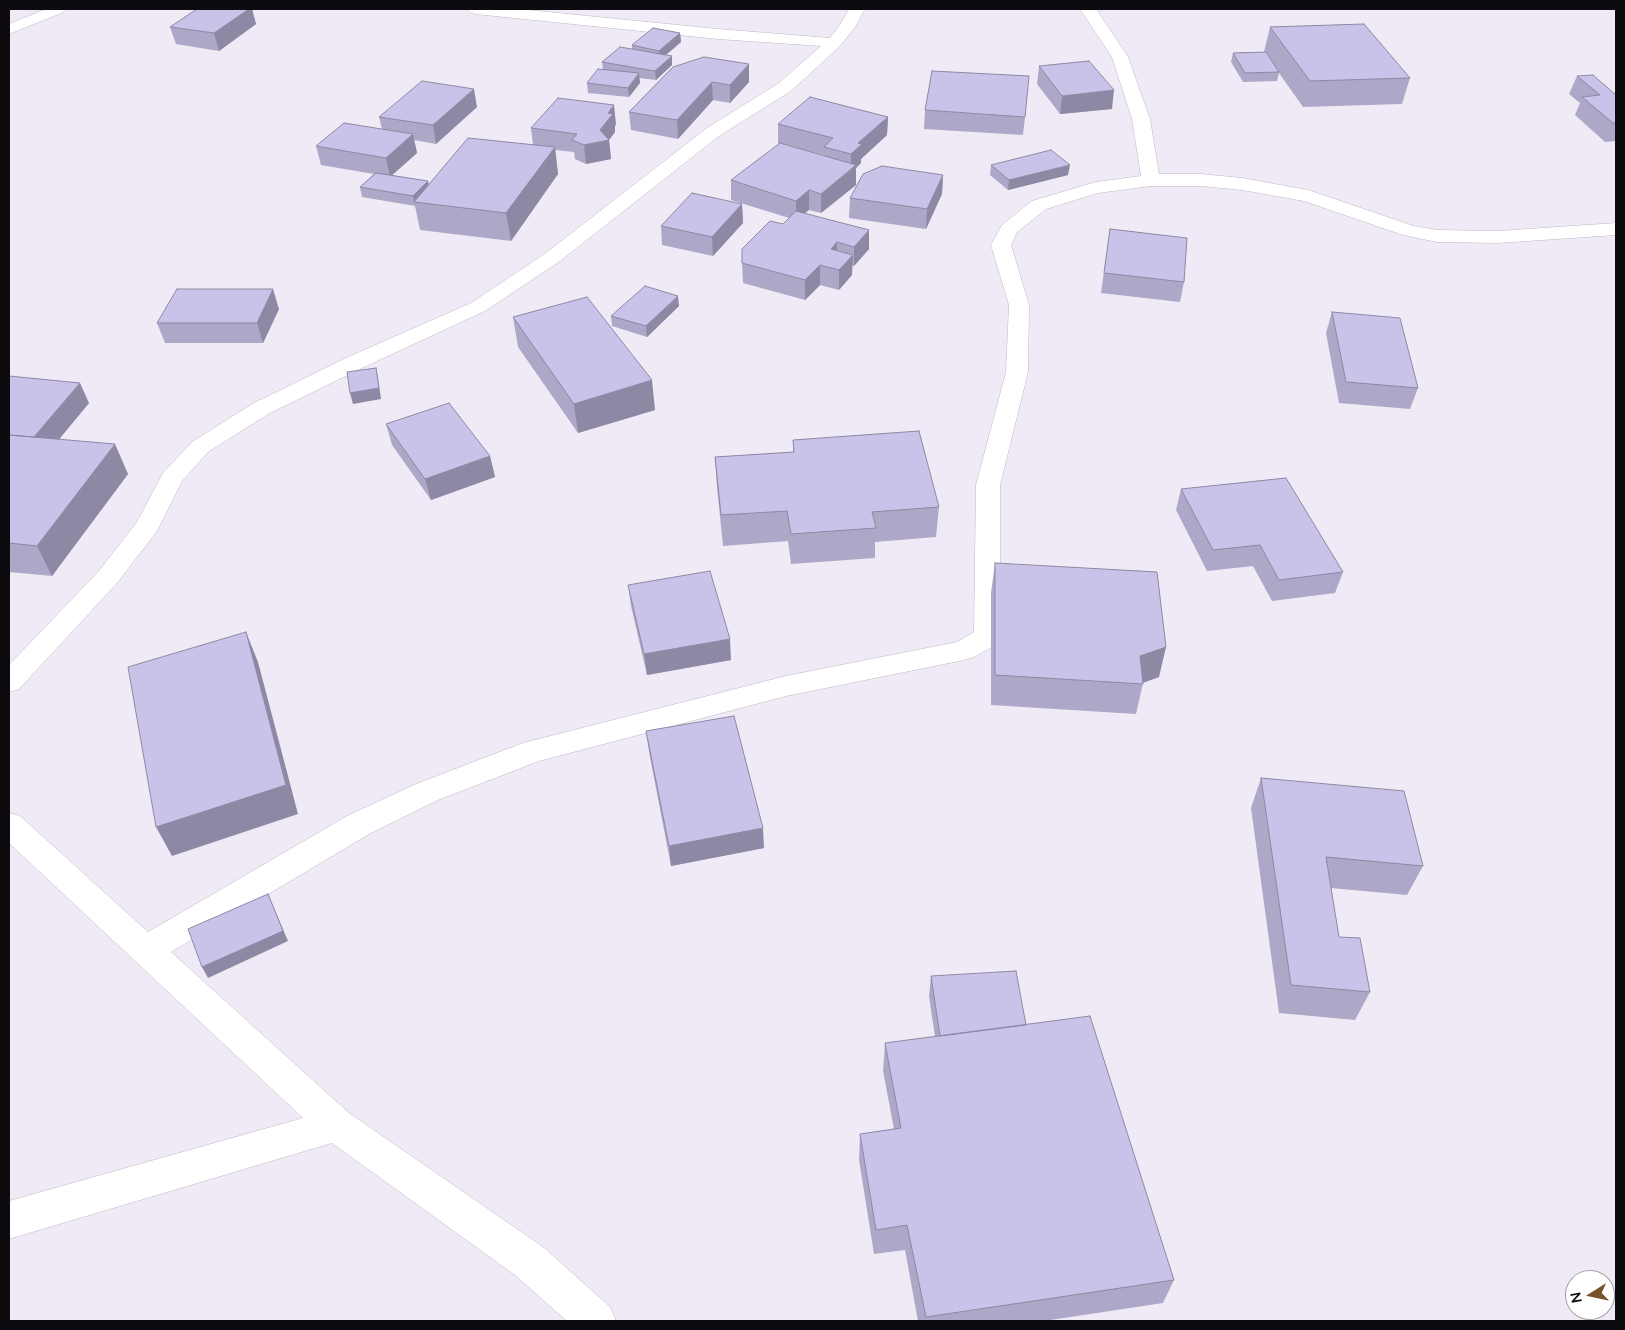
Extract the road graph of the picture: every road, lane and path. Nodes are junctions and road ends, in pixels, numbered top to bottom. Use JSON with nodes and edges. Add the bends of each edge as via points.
{"nodes":[{"id":1,"x":59,"y":9,"type":"edge"},
{"id":2,"x":474,"y":9,"type":"edge"},
{"id":3,"x":857,"y":9,"type":"edge"},
{"id":4,"x":1088,"y":9,"type":"edge"},
{"id":5,"x":12,"y":24,"type":"edge"},
{"id":6,"x":834,"y":43,"type":"junction"},
{"id":7,"x":1151,"y":180,"type":"junction"},
{"id":8,"x":1616,"y":229,"type":"edge"},
{"id":9,"x":9,"y":682,"type":"edge"},
{"id":10,"x":9,"y":825,"type":"edge"},
{"id":11,"x":145,"y":951,"type":"junction"},
{"id":12,"x":336,"y":1125,"type":"junction"},
{"id":13,"x":9,"y":1220,"type":"edge"},
{"id":14,"x":596,"y":1321,"type":"edge"}],
"edges":[{"from":1,"to":5,"type":"street"},
{"from":2,"to":6,"type":"street"},
{"from":3,"to":6,"type":"street","via":[[848,27]]},
{"from":4,"to":7,"type":"street","via":[[1120,57],[1142,119]]},
{"from":6,"to":9,"type":"street","via":[[784,87],[713,132],[553,257],[478,307],[260,409],[200,447],[172,478],[148,525],[108,577]]},
{"from":7,"to":8,"type":"street","via":[[1242,184],[1308,196],[1410,231],[1437,236],[1498,237]]},
{"from":7,"to":11,"type":"street","via":[[1096,188],[1039,205],[1009,229],[1001,245],[1019,305],[1017,372],[988,485],[988,637],[964,650],[786,686],[533,751],[427,792],[358,825]]},
{"from":10,"to":11,"type":"street"},
{"from":11,"to":12,"type":"street"},
{"from":12,"to":13,"type":"street"},
{"from":12,"to":14,"type":"street","via":[[529,1261]]}]}
